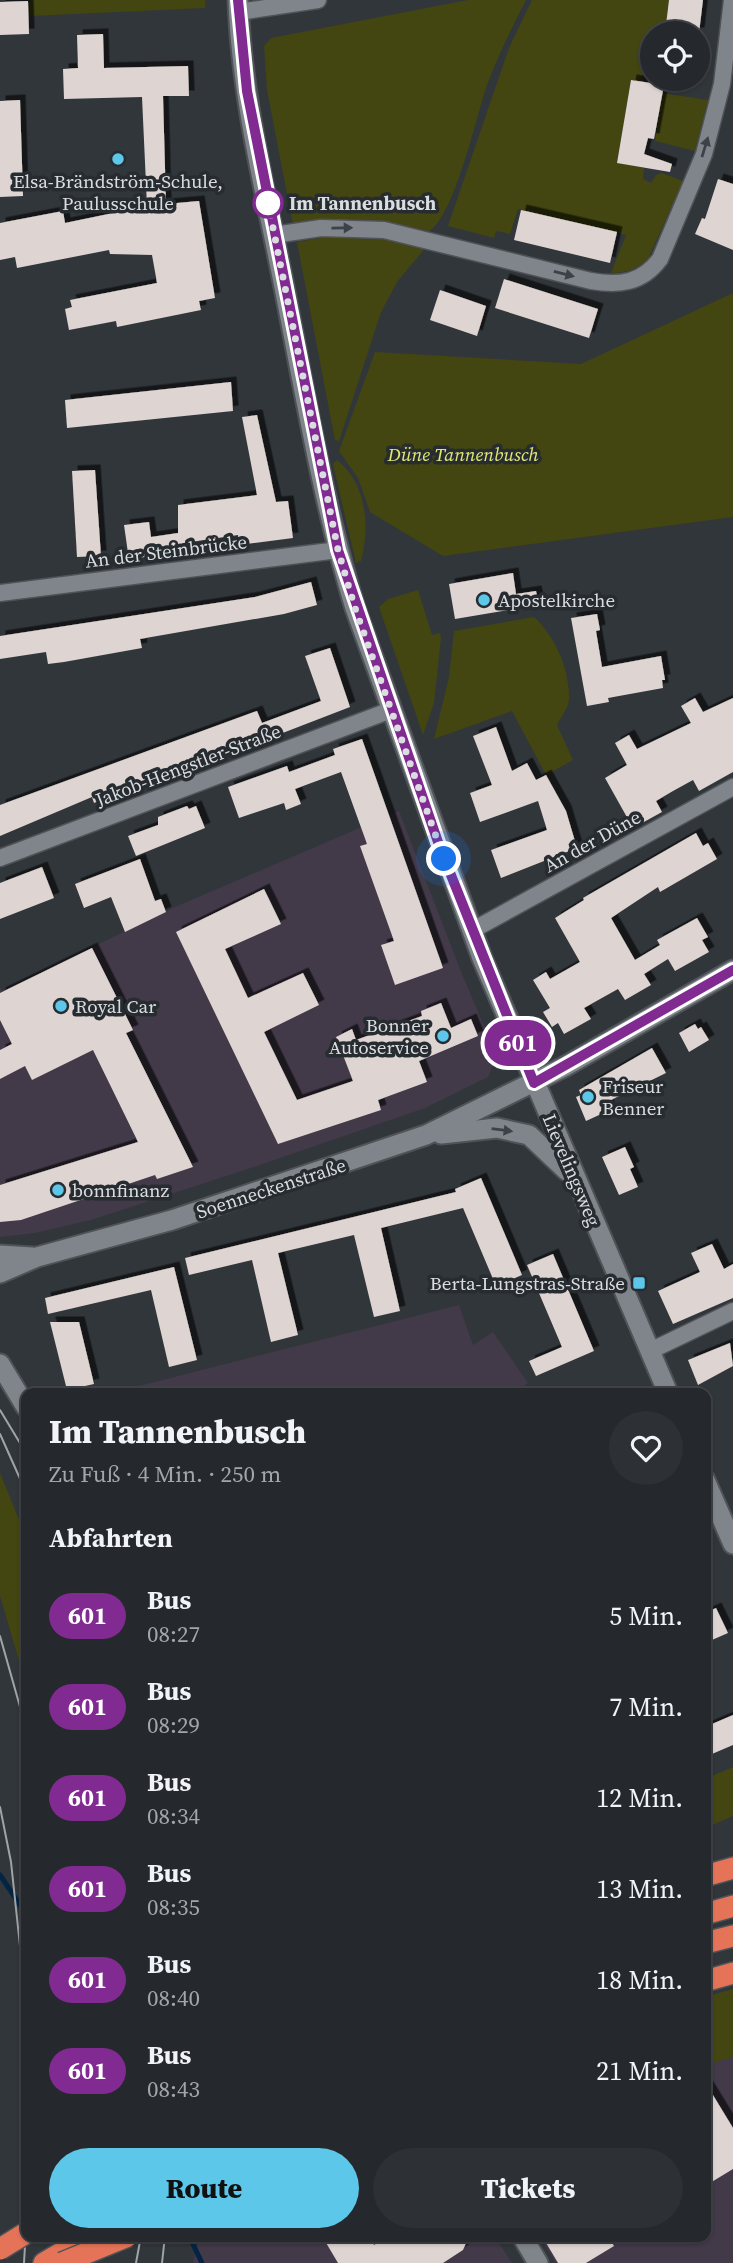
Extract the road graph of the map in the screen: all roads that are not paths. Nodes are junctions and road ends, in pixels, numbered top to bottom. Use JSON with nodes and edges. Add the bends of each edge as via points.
{"nodes":[{"id":1,"x":318,"y":0,"type":"edge"},
{"id":2,"x":732,"y":0,"type":"edge"},
{"id":3,"x":239,"y":6,"type":"edge"},
{"id":4,"x":274,"y":236,"type":"junction"},
{"id":5,"x":338,"y":550,"type":"junction"},
{"id":6,"x":0,"y":593,"type":"edge"},
{"id":7,"x":391,"y":710,"type":"junction"},
{"id":8,"x":733,"y":787,"type":"edge"},
{"id":9,"x":0,"y":859,"type":"edge"},
{"id":10,"x":471,"y":931,"type":"junction"},
{"id":11,"x":733,"y":970,"type":"edge"},
{"id":12,"x":534,"y":1083,"type":"junction"},
{"id":13,"x":426,"y":1135,"type":"junction"},
{"id":14,"x":577,"y":1182,"type":"junction"},
{"id":15,"x":2,"y":1271,"type":"edge"},
{"id":16,"x":733,"y":1311,"type":"edge"},
{"id":17,"x":650,"y":1350,"type":"junction"},
{"id":18,"x":0,"y":1364,"type":"edge"},
{"id":19,"x":666,"y":1388,"type":"edge"},
{"id":20,"x":21,"y":1399,"type":"edge"},
{"id":21,"x":711,"y":1494,"type":"edge"},
{"id":22,"x":733,"y":1544,"type":"edge"},
{"id":23,"x":733,"y":1868,"type":"edge"},
{"id":24,"x":711,"y":1874,"type":"edge"},
{"id":25,"x":733,"y":1906,"type":"edge"},
{"id":26,"x":711,"y":1912,"type":"edge"},
{"id":27,"x":733,"y":1936,"type":"edge"},
{"id":28,"x":711,"y":1942,"type":"edge"},
{"id":29,"x":733,"y":1973,"type":"edge"},
{"id":30,"x":711,"y":1979,"type":"edge"},
{"id":31,"x":21,"y":2237,"type":"edge"},
{"id":32,"x":80,"y":2242,"type":"edge"},
{"id":33,"x":113,"y":2242,"type":"edge"},
{"id":34,"x":526,"y":2242,"type":"edge"},
{"id":35,"x":0,"y":2249,"type":"edge"},
{"id":36,"x":44,"y":2263,"type":"edge"},
{"id":37,"x":62,"y":2263,"type":"edge"},
{"id":38,"x":538,"y":2263,"type":"edge"}],
"edges":[{"from":1,"to":3,"type":"street"},
{"from":4,"to":2,"type":"street","one_way":true,"via":[[321,228],[384,230],[591,281],[613,285],[634,281],[660,259],[704,154],[722,84]]},
{"from":3,"to":4,"type":"street","name":"Lievelingsweg","via":[[247,91]]},
{"from":4,"to":5,"type":"street","name":"Lievelingsweg"},
{"from":5,"to":6,"type":"street","name":"An der Steinbrücke"},
{"from":5,"to":7,"type":"street","name":"Lievelingsweg"},
{"from":7,"to":9,"type":"street","name":"Jakob-Hengstler-Straße"},
{"from":7,"to":10,"type":"street","name":"Lievelingsweg"},
{"from":8,"to":10,"type":"street","name":"An der Düne"},
{"from":10,"to":12,"type":"street","name":"Lievelingsweg"},
{"from":11,"to":12,"type":"street"},
{"from":12,"to":13,"type":"street","name":"Soenneckenstraße"},
{"from":12,"to":14,"type":"street","name":"Lievelingsweg"},
{"from":13,"to":14,"type":"street","one_way":true,"via":[[497,1128],[529,1135]]},
{"from":13,"to":15,"type":"street","name":"Soenneckenstraße"},
{"from":14,"to":17,"type":"street","name":"Lievelingsweg"},
{"from":16,"to":17,"type":"street"},
{"from":17,"to":19,"type":"street","name":"Lievelingsweg"},
{"from":18,"to":20,"type":"street"},
{"from":21,"to":22,"type":"street"},
{"from":23,"to":24,"type":"highway"},
{"from":25,"to":26,"type":"highway"},
{"from":27,"to":28,"type":"highway"},
{"from":29,"to":30,"type":"highway"},
{"from":31,"to":35,"type":"highway","bridge":true},
{"from":32,"to":36,"type":"highway"},
{"from":33,"to":37,"type":"highway","bridge":true},
{"from":34,"to":38,"type":"street"}]}
